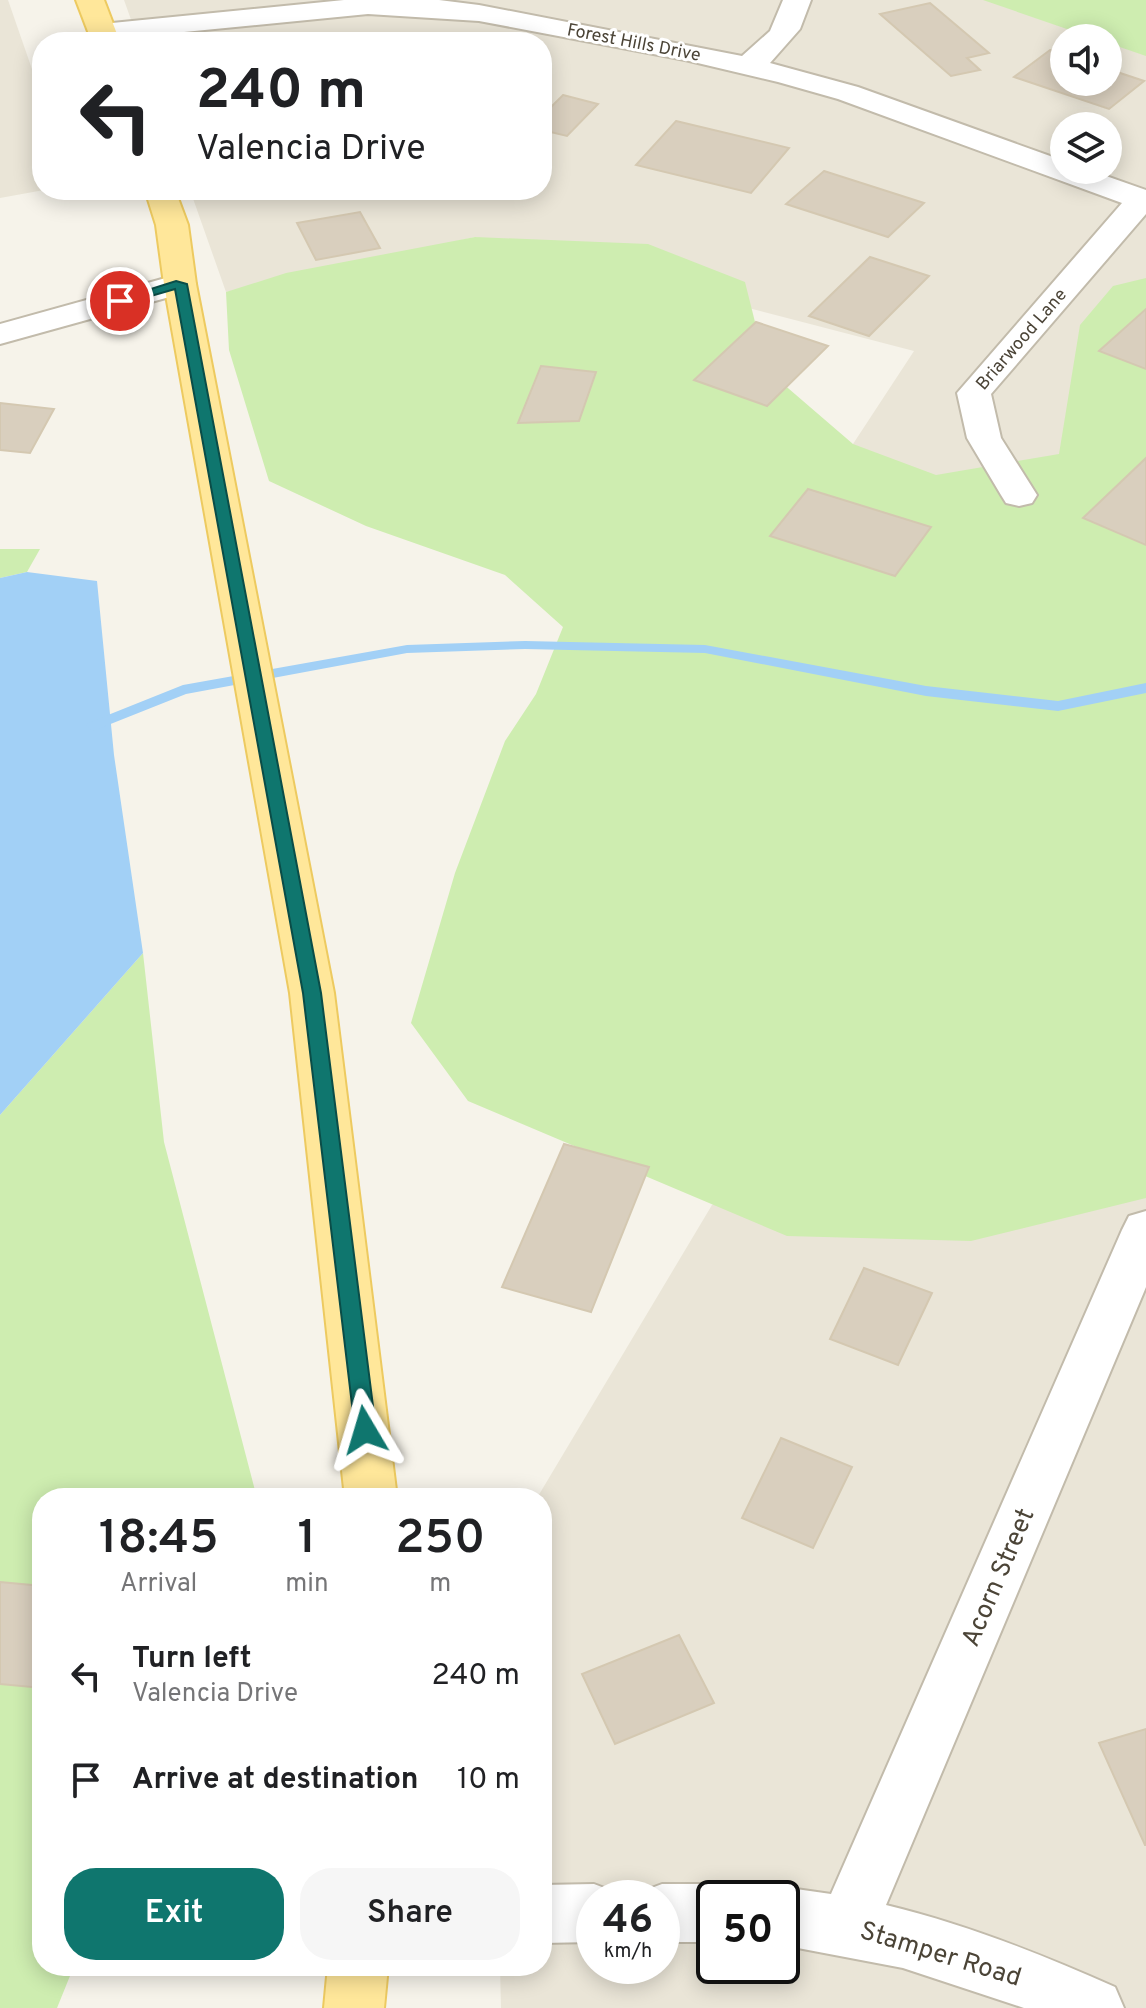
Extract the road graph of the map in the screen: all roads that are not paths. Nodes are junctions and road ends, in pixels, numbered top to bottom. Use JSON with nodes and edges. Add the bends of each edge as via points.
{"nodes":[{"id":1,"x":90,"y":0,"type":"edge"},
{"id":2,"x":797,"y":0,"type":"edge"},
{"id":3,"x":102,"y":32,"type":"edge"},
{"id":4,"x":147,"y":32,"type":"edge"},
{"id":5,"x":748,"y":65,"type":"junction"},
{"id":6,"x":163,"y":200,"type":"edge"},
{"id":7,"x":1144,"y":200,"type":"edge"},
{"id":8,"x":180,"y":284,"type":"junction"},
{"id":9,"x":0,"y":334,"type":"edge"},
{"id":10,"x":1019,"y":495,"type":"dead end"},
{"id":11,"x":1146,"y":1230,"type":"edge"},
{"id":12,"x":370,"y":1488,"type":"edge"},
{"id":13,"x":576,"y":1913,"type":"edge"},
{"id":14,"x":552,"y":1914,"type":"edge"},
{"id":15,"x":800,"y":1918,"type":"edge"},
{"id":16,"x":848,"y":1925,"type":"junction"},
{"id":17,"x":357,"y":1976,"type":"edge"},
{"id":18,"x":354,"y":2008,"type":"edge"},
{"id":19,"x":1094,"y":2008,"type":"edge"}],
"edges":[{"from":1,"to":3,"type":"main road"},
{"from":2,"to":5,"type":"street","via":[[781,37]]},
{"from":4,"to":5,"type":"street","name":"Forest Hills Drive","via":[[368,6],[420,7],[494,16]]},
{"from":5,"to":7,"type":"street","name":"Forest Hills Drive","via":[[848,93]]},
{"from":6,"to":8,"type":"main road"},
{"from":7,"to":10,"type":"street","name":"Briarwood Lane","via":[[974,393],[984,438]]},
{"from":8,"to":9,"type":"street"},
{"from":8,"to":12,"type":"main road","via":[[312,993]]},
{"from":11,"to":16,"type":"street","name":"Acorn Street"},
{"from":13,"to":14,"type":"street"},
{"from":15,"to":16,"type":"street","name":"Stamper Road"},
{"from":16,"to":19,"type":"street","name":"Stamper Road","via":[[956,1952]]},
{"from":17,"to":18,"type":"main road"}]}
